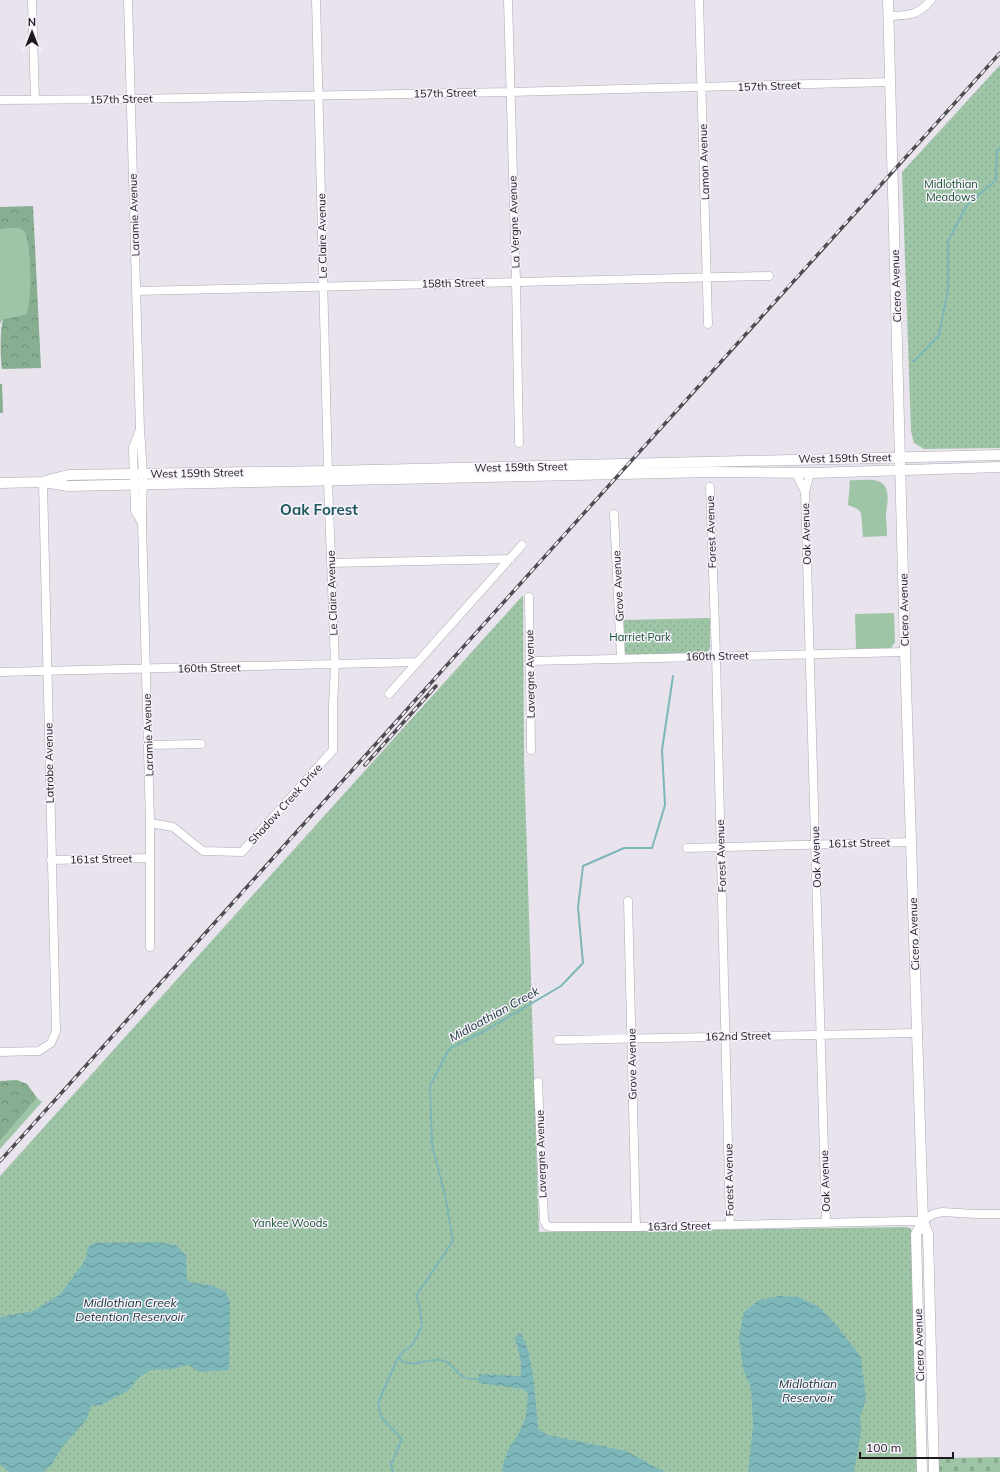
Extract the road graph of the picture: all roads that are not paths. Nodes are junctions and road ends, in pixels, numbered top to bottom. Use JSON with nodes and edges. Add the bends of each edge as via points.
{"nodes":[{"id":1,"x":32,"y":0,"type":"edge"},
{"id":2,"x":128,"y":0,"type":"edge"},
{"id":3,"x":316,"y":0,"type":"edge"},
{"id":4,"x":508,"y":0,"type":"edge"},
{"id":5,"x":699,"y":0,"type":"edge"},
{"id":6,"x":888,"y":0,"type":"edge"},
{"id":7,"x":931,"y":0,"type":"edge"},
{"id":8,"x":888,"y":16,"type":"junction"},
{"id":9,"x":890,"y":82,"type":"junction"},
{"id":10,"x":702,"y":88,"type":"junction"},
{"id":11,"x":510,"y":92,"type":"junction"},
{"id":12,"x":318,"y":95,"type":"junction"},
{"id":13,"x":0,"y":100,"type":"edge"},
{"id":14,"x":35,"y":100,"type":"junction"},
{"id":15,"x":130,"y":100,"type":"junction"},
{"id":16,"x":769,"y":276,"type":"dead end"},
{"id":17,"x":707,"y":278,"type":"junction"},
{"id":18,"x":516,"y":281,"type":"junction"},
{"id":19,"x":323,"y":286,"type":"junction"},
{"id":20,"x":136,"y":291,"type":"junction"},
{"id":21,"x":708,"y":324,"type":"dead end"},
{"id":22,"x":519,"y":443,"type":"dead end"},
{"id":23,"x":1000,"y":455,"type":"edge"},
{"id":24,"x":901,"y":457,"type":"junction"},
{"id":25,"x":1000,"y":467,"type":"edge"},
{"id":26,"x":901,"y":470,"type":"junction"},
{"id":27,"x":138,"y":473,"type":"junction"},
{"id":28,"x":796,"y":473,"type":"junction"},
{"id":29,"x":812,"y":473,"type":"junction"},
{"id":30,"x":328,"y":476,"type":"junction"},
{"id":31,"x":42,"y":482,"type":"junction"},
{"id":32,"x":0,"y":483,"type":"edge"},
{"id":33,"x":139,"y":485,"type":"junction"},
{"id":34,"x":710,"y":487,"type":"dead end"},
{"id":35,"x":805,"y":492,"type":"junction"},
{"id":36,"x":614,"y":514,"type":"dead end"},
{"id":37,"x":522,"y":545,"type":"dead end"},
{"id":38,"x":510,"y":559,"type":"junction"},
{"id":39,"x":331,"y":563,"type":"junction"},
{"id":40,"x":529,"y":597,"type":"dead end"},
{"id":41,"x":905,"y":652,"type":"junction"},
{"id":42,"x":810,"y":654,"type":"junction"},
{"id":43,"x":716,"y":656,"type":"junction"},
{"id":44,"x":621,"y":658,"type":"junction"},
{"id":45,"x":530,"y":661,"type":"junction"},
{"id":46,"x":417,"y":662,"type":"junction"},
{"id":47,"x":335,"y":665,"type":"junction"},
{"id":48,"x":146,"y":670,"type":"junction"},
{"id":49,"x":0,"y":672,"type":"edge"},
{"id":50,"x":47,"y":672,"type":"junction"},
{"id":51,"x":390,"y":694,"type":"dead end"},
{"id":52,"x":333,"y":706,"type":"joint"},
{"id":53,"x":201,"y":744,"type":"dead end"},
{"id":54,"x":148,"y":745,"type":"junction"},
{"id":55,"x":531,"y":750,"type":"dead end"},
{"id":56,"x":150,"y":823,"type":"junction"},
{"id":57,"x":911,"y":842,"type":"junction"},
{"id":58,"x":816,"y":844,"type":"junction"},
{"id":59,"x":721,"y":847,"type":"junction"},
{"id":60,"x":687,"y":848,"type":"dead end"},
{"id":61,"x":150,"y":858,"type":"junction"},
{"id":62,"x":52,"y":860,"type":"junction"},
{"id":63,"x":628,"y":900,"type":"dead end"},
{"id":64,"x":150,"y":947,"type":"dead end"},
{"id":65,"x":917,"y":1033,"type":"junction"},
{"id":66,"x":820,"y":1035,"type":"junction"},
{"id":67,"x":726,"y":1037,"type":"junction"},
{"id":68,"x":632,"y":1038,"type":"junction"},
{"id":69,"x":558,"y":1040,"type":"dead end"},
{"id":70,"x":0,"y":1052,"type":"edge"},
{"id":71,"x":538,"y":1082,"type":"dead end"},
{"id":72,"x":1000,"y":1214,"type":"edge"},
{"id":73,"x":923,"y":1221,"type":"junction"},
{"id":74,"x":826,"y":1223,"type":"junction"},
{"id":75,"x":730,"y":1225,"type":"junction"},
{"id":76,"x":547,"y":1226,"type":"joint"},
{"id":77,"x":636,"y":1227,"type":"junction"},
{"id":78,"x":922,"y":1472,"type":"edge"},
{"id":79,"x":934,"y":1472,"type":"edge"}],
"edges":[{"from":1,"to":14,"type":"street"},
{"from":2,"to":15,"type":"street","name":"Laramie Avenue"},
{"from":3,"to":12,"type":"street","name":"Le Claire Avenue"},
{"from":4,"to":11,"type":"street","name":"La Vergne Avenue"},
{"from":5,"to":10,"type":"street","name":"Lamon Avenue"},
{"from":6,"to":8,"type":"main road","name":"Cicero Avenue"},
{"from":7,"to":8,"type":"street","via":[[922,10],[912,15]]},
{"from":8,"to":9,"type":"main road","name":"Cicero Avenue"},
{"from":9,"to":10,"type":"street","name":"157th Street"},
{"from":9,"to":24,"type":"main road","name":"Cicero Avenue"},
{"from":10,"to":11,"type":"street","name":"157th Street"},
{"from":10,"to":17,"type":"street","name":"Lamon Avenue"},
{"from":11,"to":12,"type":"street","name":"157th Street"},
{"from":11,"to":18,"type":"street","name":"La Vergne Avenue"},
{"from":12,"to":15,"type":"street","name":"157th Street"},
{"from":12,"to":19,"type":"street","name":"Le Claire Avenue"},
{"from":13,"to":14,"type":"street","name":"157th Street"},
{"from":14,"to":15,"type":"street","name":"157th Street"},
{"from":15,"to":20,"type":"street","name":"Laramie Avenue"},
{"from":16,"to":17,"type":"street","name":"158th Street"},
{"from":17,"to":18,"type":"street","name":"158th Street"},
{"from":17,"to":21,"type":"street","name":"Lamon Avenue"},
{"from":18,"to":19,"type":"street","name":"158th Street"},
{"from":18,"to":22,"type":"street","name":"La Vergne Avenue"},
{"from":19,"to":20,"type":"street","name":"158th Street"},
{"from":19,"to":30,"type":"street","name":"Le Claire Avenue"},
{"from":20,"to":27,"type":"street","name":"Laramie Avenue","via":[[140,430]]},
{"from":23,"to":24,"type":"main road","name":"West 159th Street"},
{"from":24,"to":26,"type":"main road","name":"Cicero Avenue"},
{"from":24,"to":30,"type":"main road","name":"West 159th Street"},
{"from":25,"to":26,"type":"main road","name":"West 159th Street"},
{"from":26,"to":29,"type":"main road","name":"West 159th Street"},
{"from":26,"to":41,"type":"main road","name":"Cicero Avenue"},
{"from":27,"to":30,"type":"main road","name":"West 159th Street"},
{"from":27,"to":31,"type":"main road","name":"West 159th Street","via":[[68,475]]},
{"from":27,"to":33,"type":"street","name":"Laramie Avenue"},
{"from":28,"to":29,"type":"main road","name":"West 159th Street"},
{"from":28,"to":30,"type":"main road","name":"West 159th Street"},
{"from":28,"to":35,"type":"street","name":"Oak Avenue"},
{"from":29,"to":35,"type":"street","name":"Oak Avenue","via":[[808,477]]},
{"from":30,"to":33,"type":"main road","name":"West 159th Street"},
{"from":30,"to":39,"type":"street","name":"Le Claire Avenue"},
{"from":31,"to":32,"type":"main road","name":"West 159th Street"},
{"from":31,"to":33,"type":"main road","name":"West 159th Street","via":[[68,486]]},
{"from":31,"to":50,"type":"street","name":"Latrobe Avenue"},
{"from":33,"to":48,"type":"street","name":"Laramie Avenue"},
{"from":34,"to":43,"type":"street","name":"Forest Avenue"},
{"from":35,"to":42,"type":"street","name":"Oak Avenue"},
{"from":36,"to":44,"type":"street","name":"Grove Avenue"},
{"from":37,"to":38,"type":"street"},
{"from":38,"to":39,"type":"street"},
{"from":38,"to":46,"type":"street"},
{"from":39,"to":47,"type":"street","name":"Le Claire Avenue"},
{"from":40,"to":45,"type":"street","name":"Lavergne Avenue"},
{"from":41,"to":42,"type":"street","name":"160th Street"},
{"from":41,"to":57,"type":"main road","name":"Cicero Avenue"},
{"from":42,"to":43,"type":"street","name":"160th Street"},
{"from":42,"to":58,"type":"street","name":"Oak Avenue"},
{"from":43,"to":44,"type":"street","name":"160th Street"},
{"from":43,"to":59,"type":"street","name":"Forest Avenue"},
{"from":44,"to":45,"type":"street","name":"160th Street"},
{"from":45,"to":55,"type":"street","name":"Lavergne Avenue"},
{"from":46,"to":47,"type":"street","name":"160th Street"},
{"from":46,"to":51,"type":"street"},
{"from":47,"to":48,"type":"street","name":"160th Street"},
{"from":47,"to":52,"type":"street","name":"Le Claire Avenue"},
{"from":48,"to":50,"type":"street","name":"160th Street"},
{"from":48,"to":54,"type":"street","name":"Laramie Avenue"},
{"from":49,"to":50,"type":"street","name":"160th Street"},
{"from":50,"to":62,"type":"street","name":"Latrobe Avenue"},
{"from":52,"to":56,"type":"street","name":"Shadow Creek Drive","via":[[333,750],[242,852],[204,851],[173,827]]},
{"from":53,"to":54,"type":"street"},
{"from":54,"to":56,"type":"street","name":"Laramie Avenue"},
{"from":56,"to":61,"type":"street","name":"Laramie Avenue"},
{"from":57,"to":58,"type":"street","name":"161st Street"},
{"from":57,"to":65,"type":"main road","name":"Cicero Avenue"},
{"from":58,"to":59,"type":"street","name":"161st Street"},
{"from":58,"to":66,"type":"street","name":"Oak Avenue"},
{"from":59,"to":60,"type":"street","name":"161st Street"},
{"from":59,"to":67,"type":"street","name":"Forest Avenue"},
{"from":61,"to":62,"type":"street","name":"161st Street"},
{"from":61,"to":64,"type":"street","name":"Laramie Avenue"},
{"from":62,"to":70,"type":"street","name":"Latrobe Avenue","via":[[56,1031],[51,1044],[39,1051]]},
{"from":63,"to":68,"type":"street","name":"Grove Avenue"},
{"from":65,"to":66,"type":"street","name":"162nd Street"},
{"from":65,"to":73,"type":"main road","name":"Cicero Avenue"},
{"from":66,"to":67,"type":"street","name":"162nd Street"},
{"from":66,"to":74,"type":"street","name":"Oak Avenue"},
{"from":67,"to":68,"type":"street","name":"162nd Street"},
{"from":67,"to":75,"type":"street","name":"Forest Avenue"},
{"from":68,"to":69,"type":"street","name":"162nd Street"},
{"from":68,"to":77,"type":"street","name":"Grove Avenue"},
{"from":71,"to":76,"type":"street","name":"Lavergne Avenue","via":[[544,1221]]},
{"from":72,"to":73,"type":"street","name":"163rd Street","via":[[942,1212],[933,1214]]},
{"from":73,"to":74,"type":"street","name":"163rd Street"},
{"from":73,"to":78,"type":"main road","name":"Cicero Avenue","via":[[916,1234]]},
{"from":73,"to":79,"type":"main road","name":"Cicero Avenue","via":[[928,1234]]},
{"from":74,"to":75,"type":"street","name":"163rd Street"},
{"from":75,"to":77,"type":"street","name":"163rd Street"},
{"from":76,"to":77,"type":"street","name":"163rd Street"}]}
